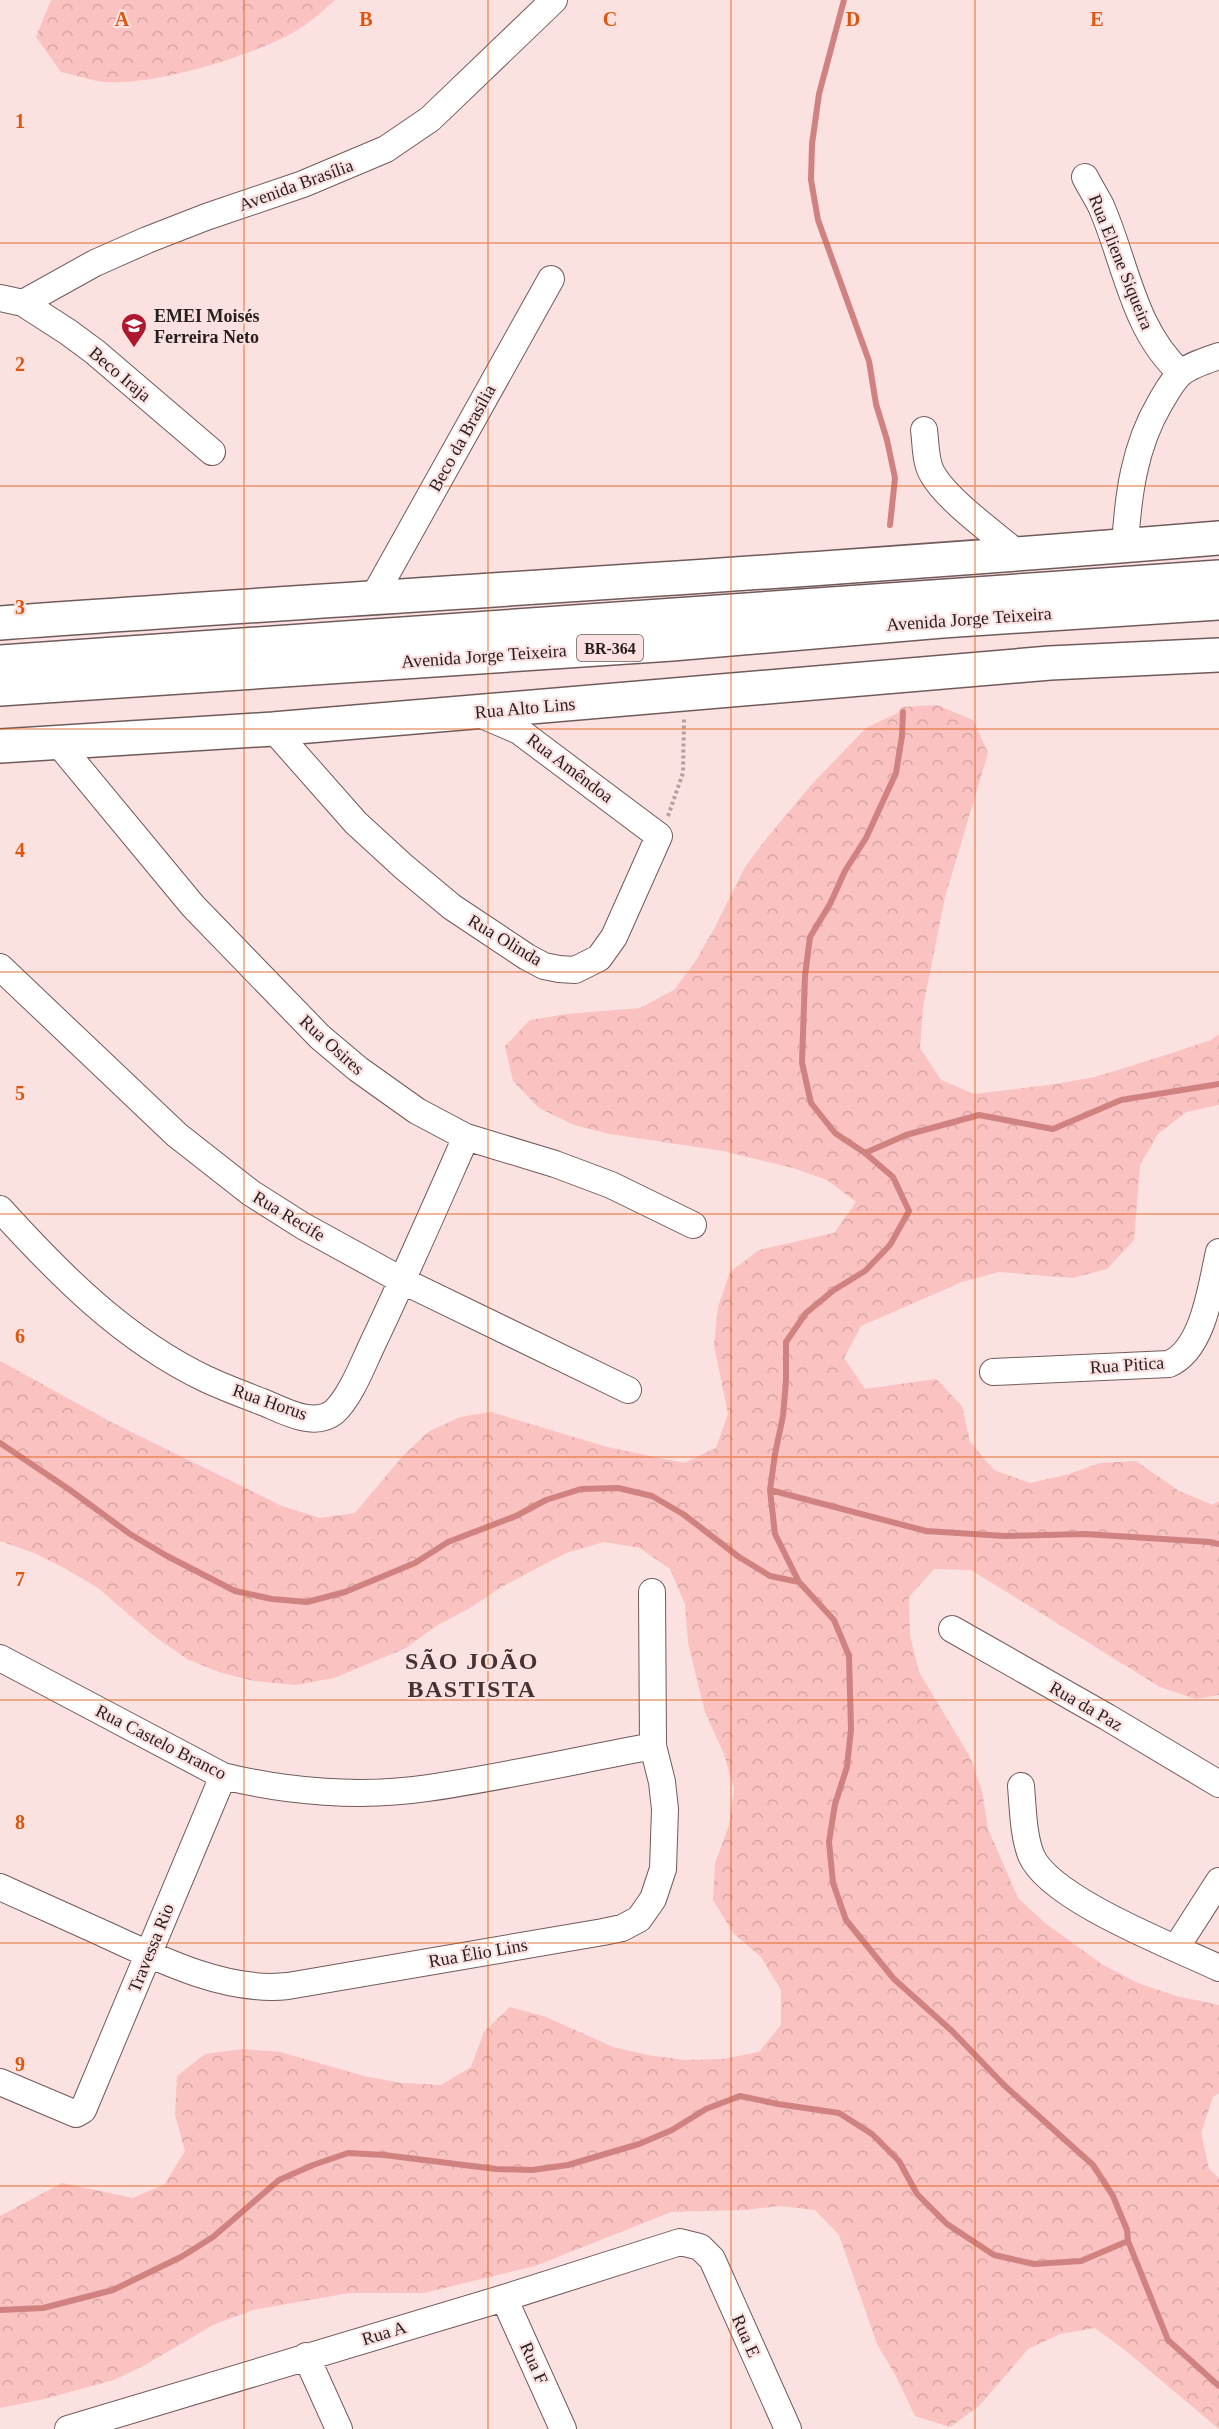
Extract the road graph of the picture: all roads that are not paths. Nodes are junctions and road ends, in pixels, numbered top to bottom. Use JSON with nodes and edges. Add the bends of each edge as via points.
{"nodes":[{"id":1,"x":554,"y":0,"type":"edge"},
{"id":2,"x":1085,"y":177,"type":"dead end"},
{"id":3,"x":551,"y":279,"type":"dead end"},
{"id":4,"x":11,"y":300,"type":"edge"},
{"id":5,"x":1219,"y":356,"type":"edge"},
{"id":6,"x":1181,"y":373,"type":"junction"},
{"id":7,"x":924,"y":430,"type":"dead end"},
{"id":8,"x":212,"y":452,"type":"dead end"},
{"id":9,"x":1219,"y":538,"type":"edge"},
{"id":10,"x":1125,"y":546,"type":"junction"},
{"id":11,"x":1018,"y":554,"type":"junction"},
{"id":12,"x":1219,"y":566,"type":"edge"},
{"id":13,"x":1219,"y":577,"type":"edge"},
{"id":14,"x":1110,"y":585,"type":"junction"},
{"id":15,"x":374,"y":596,"type":"junction"},
{"id":16,"x":1219,"y":603,"type":"edge"},
{"id":17,"x":0,"y":623,"type":"edge"},
{"id":18,"x":1219,"y":655,"type":"edge"},
{"id":19,"x":0,"y":662,"type":"edge"},
{"id":20,"x":0,"y":689,"type":"edge"},
{"id":21,"x":474,"y":712,"type":"junction"},
{"id":22,"x":273,"y":729,"type":"junction"},
{"id":23,"x":58,"y":743,"type":"junction"},
{"id":24,"x":0,"y":746,"type":"edge"},
{"id":25,"x":659,"y":836,"type":"joint"},
{"id":26,"x":0,"y":967,"type":"edge"},
{"id":27,"x":466,"y":1137,"type":"junction"},
{"id":28,"x":0,"y":1209,"type":"edge"},
{"id":29,"x":693,"y":1225,"type":"dead end"},
{"id":30,"x":1219,"y":1252,"type":"edge"},
{"id":31,"x":1216,"y":1280,"type":"edge"},
{"id":32,"x":403,"y":1281,"type":"junction"},
{"id":33,"x":993,"y":1372,"type":"dead end"},
{"id":34,"x":628,"y":1390,"type":"dead end"},
{"id":35,"x":652,"y":1592,"type":"dead end"},
{"id":36,"x":952,"y":1629,"type":"dead end"},
{"id":37,"x":0,"y":1658,"type":"edge"},
{"id":38,"x":653,"y":1746,"type":"junction"},
{"id":39,"x":223,"y":1776,"type":"junction"},
{"id":40,"x":1219,"y":1784,"type":"edge"},
{"id":41,"x":1021,"y":1786,"type":"dead end"},
{"id":42,"x":1219,"y":1881,"type":"edge"},
{"id":43,"x":0,"y":1887,"type":"edge"},
{"id":44,"x":1176,"y":1948,"type":"junction"},
{"id":45,"x":148,"y":1954,"type":"junction"},
{"id":46,"x":1219,"y":1968,"type":"edge"},
{"id":47,"x":0,"y":2082,"type":"edge"},
{"id":48,"x":700,"y":2247,"type":"joint"},
{"id":49,"x":504,"y":2298,"type":"junction"},
{"id":50,"x":306,"y":2356,"type":"junction"},
{"id":51,"x":128,"y":2421,"type":"edge"},
{"id":52,"x":68,"y":2429,"type":"edge"},
{"id":53,"x":339,"y":2429,"type":"edge"},
{"id":54,"x":563,"y":2429,"type":"edge"},
{"id":55,"x":788,"y":2429,"type":"edge"}],
"edges":[{"from":1,"to":4,"type":"street","name":"Avenida Brasília","via":[[430,119],[386,149],[303,184],[147,240]]},
{"from":2,"to":6,"type":"street","name":"Rua Eliene Siqueira","via":[[1101,206],[1139,314],[1164,356]]},
{"from":3,"to":15,"type":"street","name":"Beco da Brasília"},
{"from":4,"to":8,"type":"street","name":"Beco Iraja","via":[[49,319],[95,352]]},
{"from":5,"to":6,"type":"street"},
{"from":6,"to":10,"type":"street","via":[[1143,437],[1135,461]]},
{"from":7,"to":11,"type":"street","via":[[932,475]]},
{"from":9,"to":10,"type":"main road"},
{"from":10,"to":11,"type":"main road"},
{"from":11,"to":15,"type":"main road"},
{"from":12,"to":14,"type":"main road"},
{"from":13,"to":14,"type":"main road","name":"Avenida Jorge Teixeira","number":"BR-364"},
{"from":14,"to":19,"type":"main road","name":"Avenida Jorge Teixeira","number":"BR-364"},
{"from":15,"to":17,"type":"main road"},
{"from":16,"to":20,"type":"main road","name":"Avenida Jorge Teixeira","number":"BR-364"},
{"from":18,"to":21,"type":"main road","name":"Rua Alto Lins","via":[[1050,663]]},
{"from":21,"to":22,"type":"main road","name":"Rua Alto Lins"},
{"from":21,"to":25,"type":"street","name":"Rua Amêndoa","via":[[519,731]]},
{"from":22,"to":23,"type":"main road","name":"Rua Alto Lins"},
{"from":22,"to":25,"type":"street","name":"Rua Olinda","via":[[356,823],[404,867],[452,907],[544,966],[575,970],[603,953]]},
{"from":23,"to":24,"type":"main road","name":"Rua Alto Lins"},
{"from":23,"to":27,"type":"street","name":"Rua Osires","via":[[193,906],[320,1037],[378,1085]]},
{"from":26,"to":32,"type":"street","name":"Rua Recife","via":[[212,1164],[303,1226]]},
{"from":27,"to":29,"type":"street","name":"Rua Osires","via":[[611,1185]]},
{"from":27,"to":32,"type":"street","name":"Rua Horus"},
{"from":28,"to":32,"type":"street","name":"Rua Horus","via":[[66,1279],[153,1349],[205,1379],[307,1417],[325,1416],[338,1408]]},
{"from":30,"to":31,"type":"street","name":"Rua Pitica"},
{"from":31,"to":33,"type":"street","name":"Rua Pitica","via":[[1192,1346],[1169,1364]]},
{"from":32,"to":34,"type":"street","name":"Rua Recife"},
{"from":35,"to":38,"type":"street","name":"Rua Élio Lins"},
{"from":36,"to":40,"type":"street","name":"Rua da Paz"},
{"from":37,"to":39,"type":"street","name":"Rua Castelo Branco"},
{"from":38,"to":39,"type":"street","name":"Rua Castelo Branco","via":[[426,1789],[329,1791],[254,1784]]},
{"from":38,"to":45,"type":"street","name":"Rua Élio Lins","via":[[665,1809],[663,1869],[645,1911],[622,1928],[274,1987],[216,1978]]},
{"from":39,"to":45,"type":"street","name":"Travessa Rio"},
{"from":41,"to":44,"type":"street","via":[[1032,1855],[1049,1879],[1113,1919]]},
{"from":42,"to":44,"type":"street"},
{"from":43,"to":45,"type":"street","name":"Rua Élio Lins"},
{"from":44,"to":46,"type":"street"},
{"from":45,"to":47,"type":"street","name":"Travessa Rio","via":[[80,2114]]},
{"from":48,"to":49,"type":"street","name":"Rua A","via":[[680,2242]]},
{"from":48,"to":55,"type":"street","name":"Rua E","via":[[712,2259]]},
{"from":49,"to":50,"type":"street","name":"Rua A"},
{"from":49,"to":54,"type":"street","name":"Rua F"},
{"from":50,"to":51,"type":"street","name":"Rua A"},
{"from":50,"to":53,"type":"street"},
{"from":51,"to":52,"type":"street","name":"Rua A"}]}
